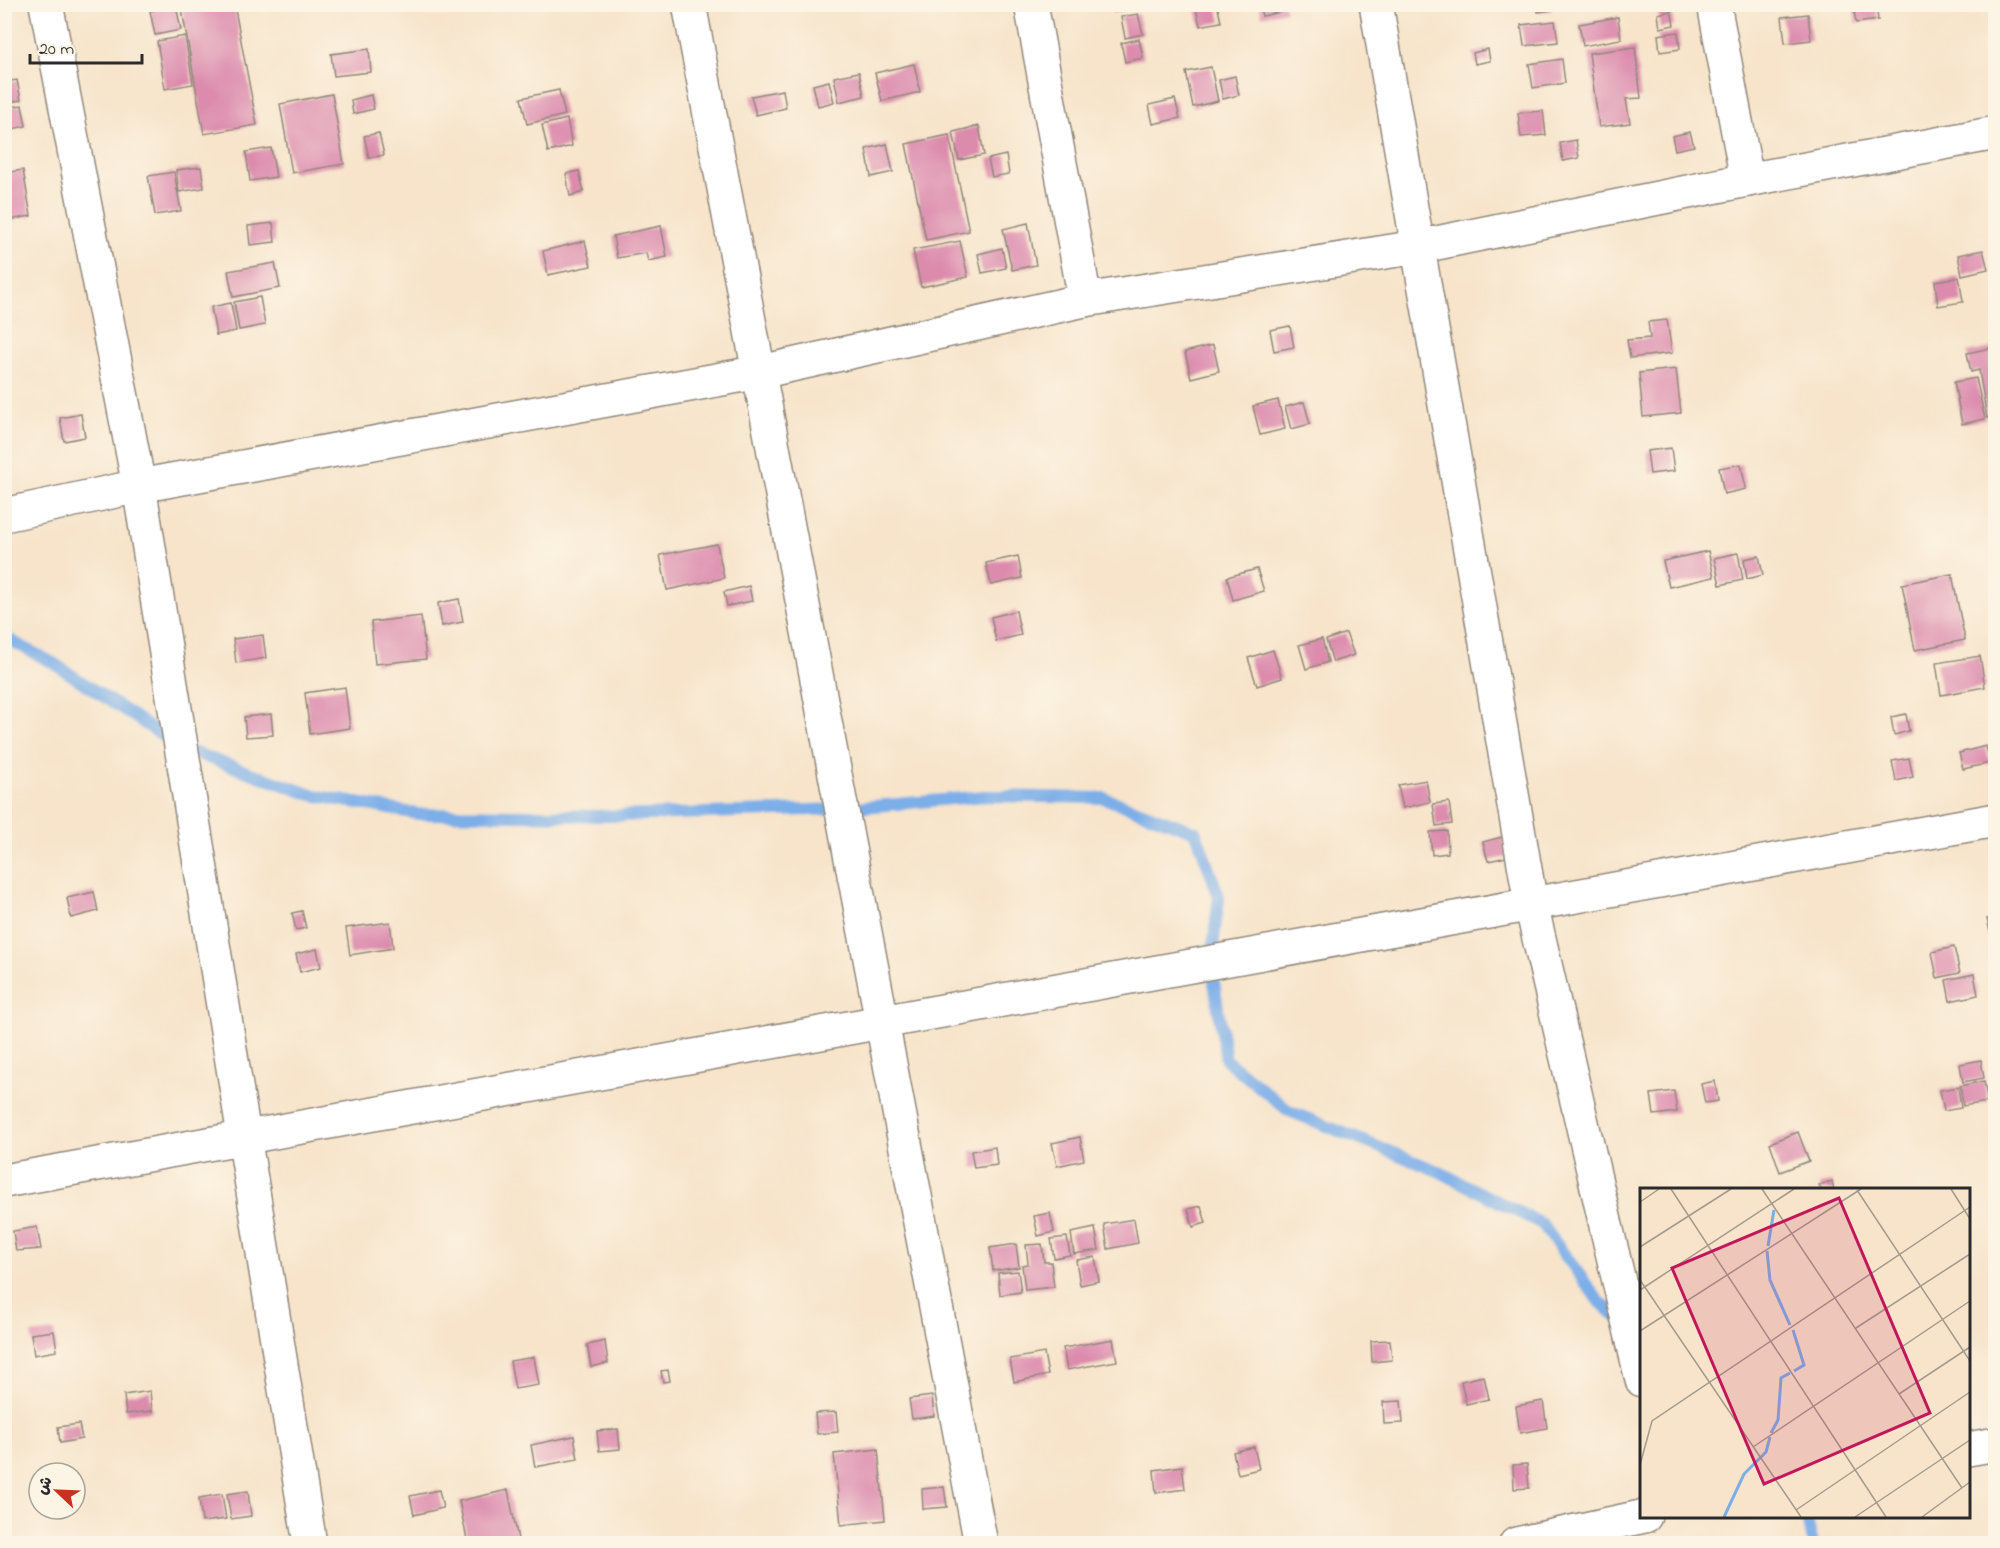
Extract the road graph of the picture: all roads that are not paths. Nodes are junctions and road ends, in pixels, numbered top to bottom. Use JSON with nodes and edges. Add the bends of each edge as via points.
{"nodes":[{"id":1,"x":46,"y":4,"type":"edge"},
{"id":2,"x":689,"y":4,"type":"edge"},
{"id":3,"x":1031,"y":4,"type":"edge"},
{"id":4,"x":1376,"y":4,"type":"edge"},
{"id":5,"x":1714,"y":4,"type":"edge"},
{"id":6,"x":1995,"y":133,"type":"edge"},
{"id":7,"x":1747,"y":180,"type":"junction"},
{"id":8,"x":1417,"y":247,"type":"junction"},
{"id":9,"x":1085,"y":300,"type":"junction"},
{"id":10,"x":760,"y":372,"type":"junction"},
{"id":11,"x":139,"y":486,"type":"junction"},
{"id":12,"x":4,"y":515,"type":"edge"},
{"id":13,"x":1995,"y":820,"type":"edge"},
{"id":14,"x":1531,"y":904,"type":"junction"},
{"id":15,"x":883,"y":1022,"type":"junction"},
{"id":16,"x":244,"y":1137,"type":"junction"},
{"id":17,"x":4,"y":1181,"type":"edge"},
{"id":18,"x":1640,"y":1376,"type":"edge"},
{"id":19,"x":1995,"y":1444,"type":"edge"},
{"id":20,"x":1970,"y":1449,"type":"edge"},
{"id":21,"x":1640,"y":1517,"type":"edge"},
{"id":22,"x":310,"y":1544,"type":"edge"},
{"id":23,"x":981,"y":1544,"type":"edge"},
{"id":24,"x":1516,"y":1544,"type":"edge"}],
"edges":[{"from":1,"to":11,"type":"street"},
{"from":2,"to":10,"type":"street"},
{"from":3,"to":9,"type":"street"},
{"from":4,"to":8,"type":"street"},
{"from":5,"to":7,"type":"street"},
{"from":6,"to":7,"type":"street"},
{"from":7,"to":8,"type":"street"},
{"from":8,"to":9,"type":"street"},
{"from":8,"to":14,"type":"street"},
{"from":9,"to":10,"type":"street"},
{"from":10,"to":11,"type":"street"},
{"from":10,"to":15,"type":"street"},
{"from":11,"to":12,"type":"street"},
{"from":11,"to":16,"type":"street"},
{"from":13,"to":14,"type":"street"},
{"from":14,"to":15,"type":"street"},
{"from":14,"to":18,"type":"street"},
{"from":15,"to":16,"type":"street"},
{"from":15,"to":23,"type":"street"},
{"from":16,"to":17,"type":"street"},
{"from":16,"to":22,"type":"street"},
{"from":19,"to":20,"type":"street"},
{"from":21,"to":24,"type":"street"}]}
